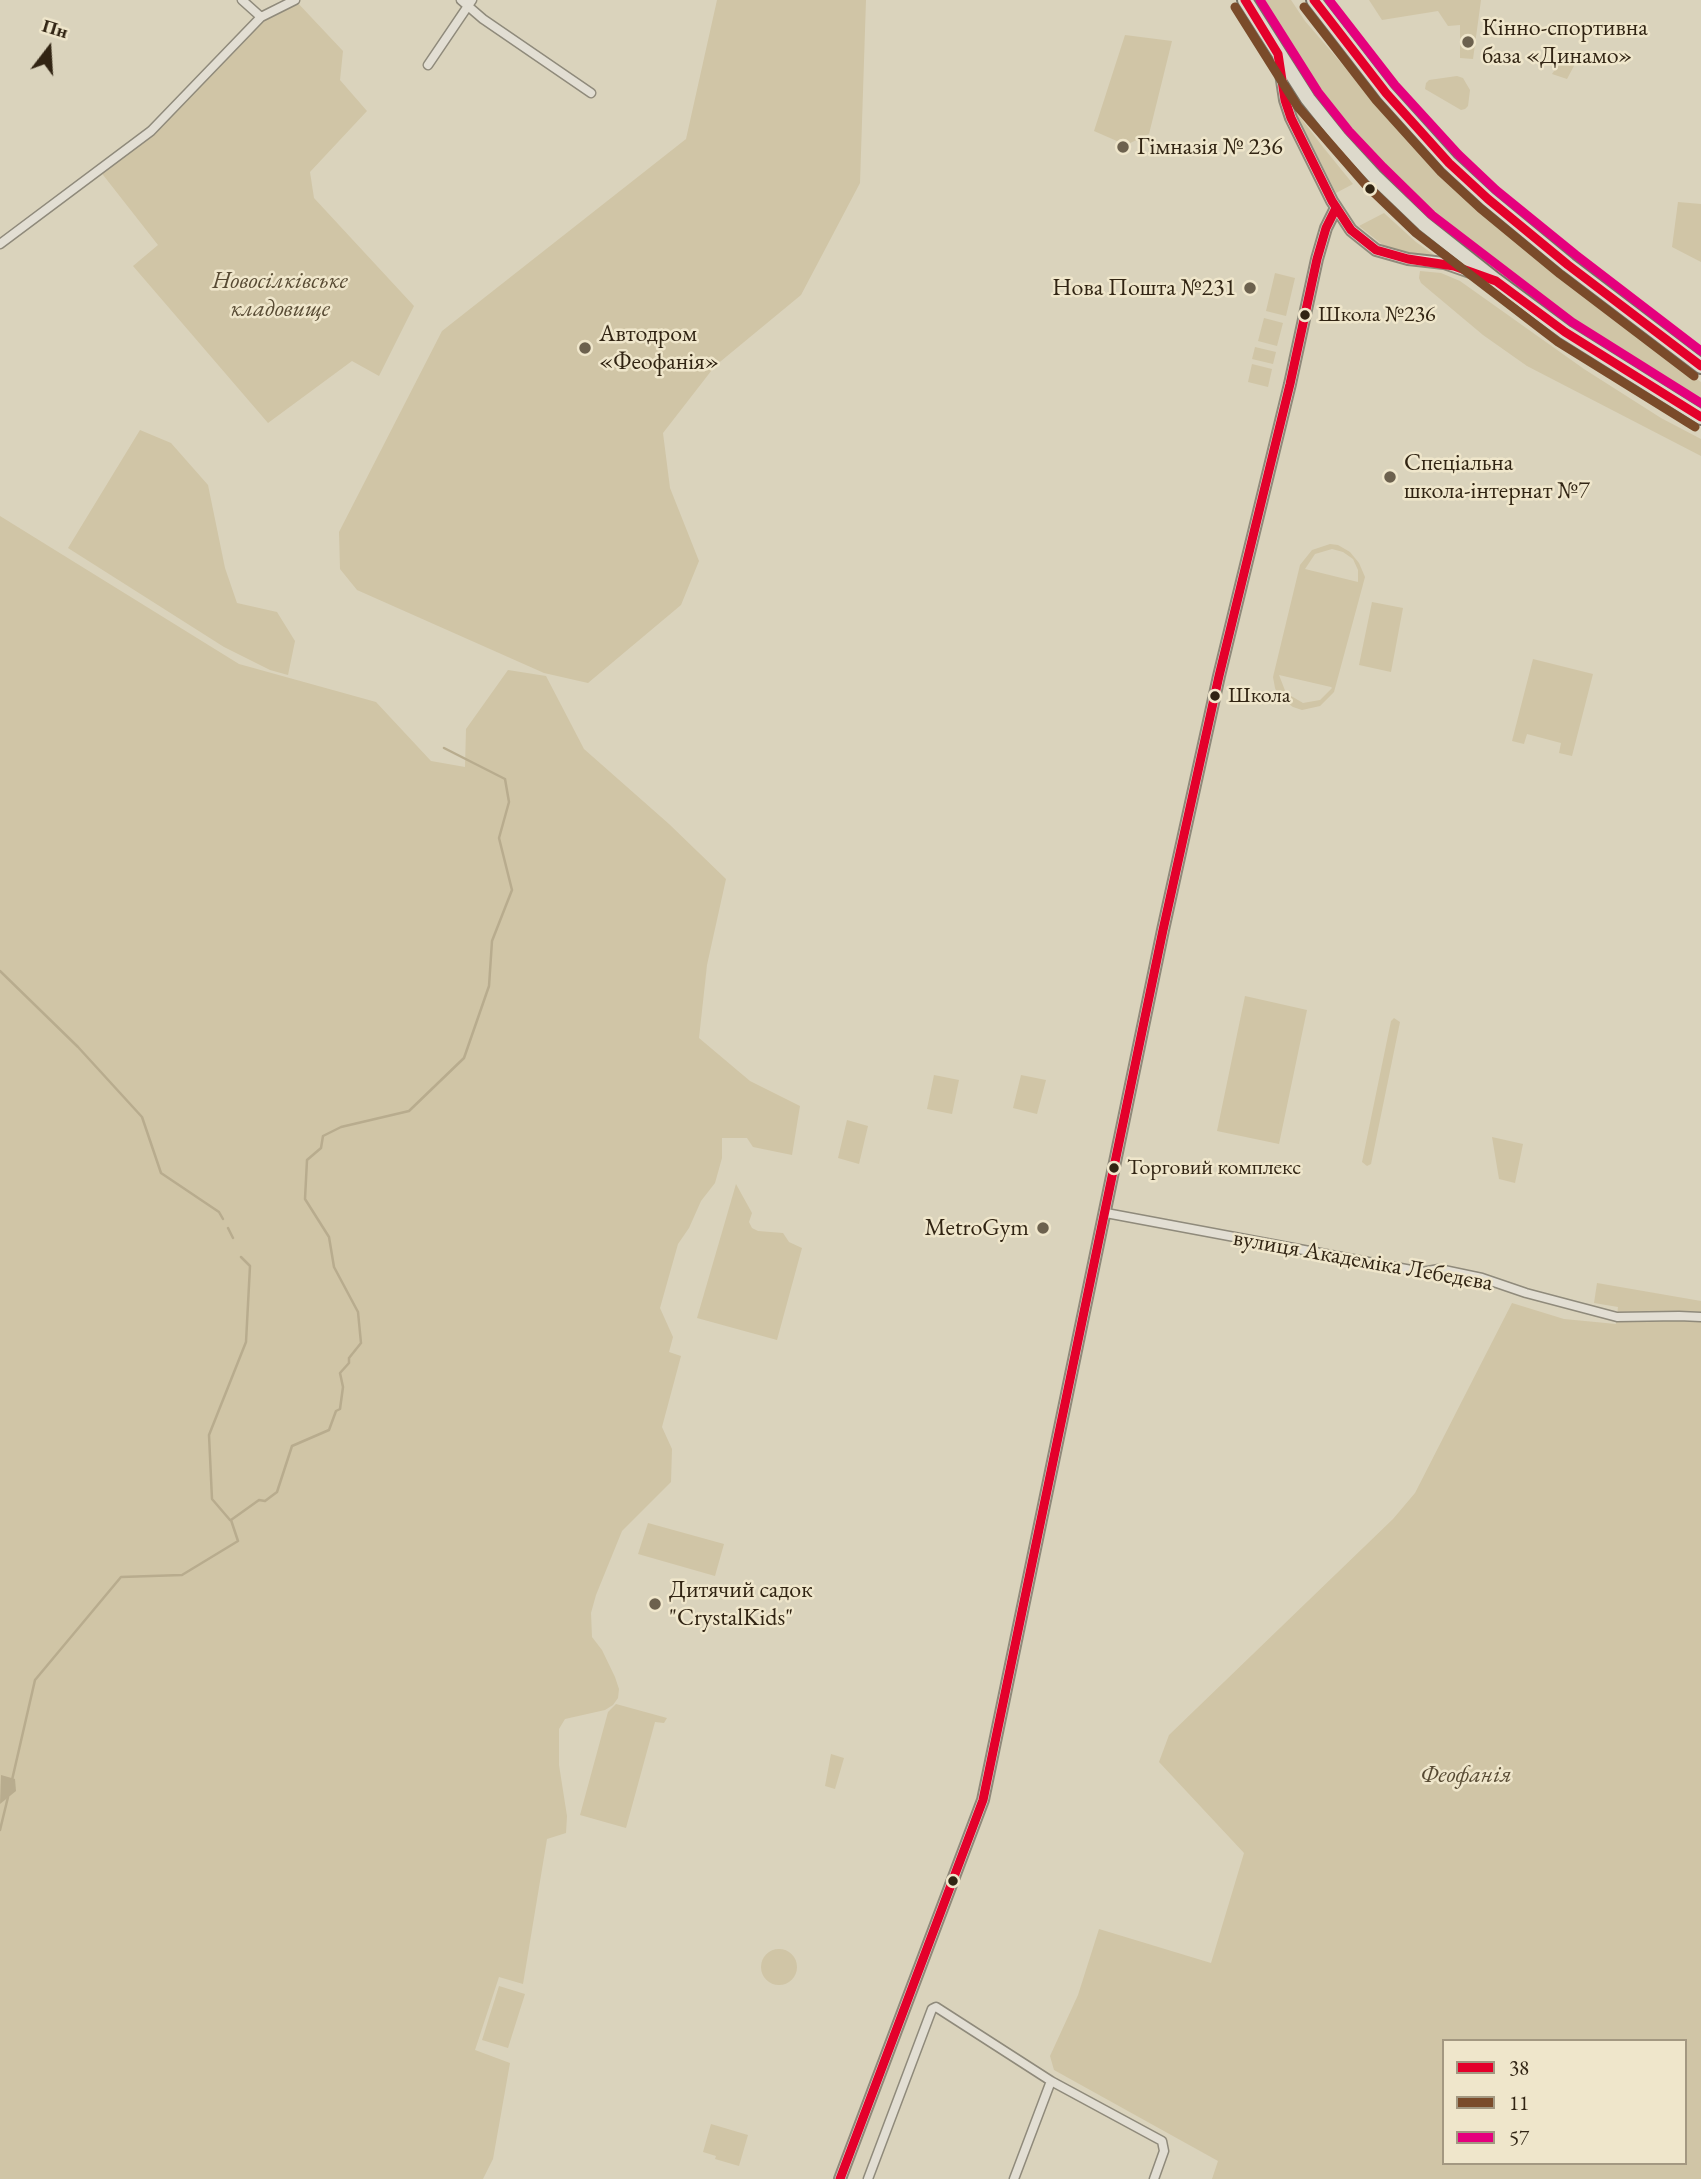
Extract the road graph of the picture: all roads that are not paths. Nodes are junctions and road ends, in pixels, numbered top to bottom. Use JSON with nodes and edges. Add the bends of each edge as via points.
{"nodes":[{"id":1,"x":242,"y":0,"type":"edge"},
{"id":2,"x":295,"y":0,"type":"edge"},
{"id":3,"x":1245,"y":0,"type":"edge"},
{"id":4,"x":1314,"y":0,"type":"edge"},
{"id":5,"x":467,"y":2,"type":"edge"},
{"id":6,"x":261,"y":16,"type":"junction"},
{"id":7,"x":1278,"y":54,"type":"junction"},
{"id":8,"x":428,"y":65,"type":"dead end"},
{"id":9,"x":591,"y":93,"type":"dead end"},
{"id":10,"x":1336,"y":208,"type":"junction"},
{"id":11,"x":0,"y":244,"type":"edge"},
{"id":12,"x":1496,"y":281,"type":"junction"},
{"id":13,"x":1701,"y":366,"type":"edge"},
{"id":14,"x":1701,"y":417,"type":"edge"},
{"id":15,"x":1106,"y":1213,"type":"junction"},
{"id":16,"x":1701,"y":1317,"type":"edge"},
{"id":17,"x":1051,"y":2081,"type":"junction"},
{"id":18,"x":840,"y":2179,"type":"edge"},
{"id":19,"x":868,"y":2179,"type":"edge"},
{"id":20,"x":1014,"y":2179,"type":"edge"},
{"id":21,"x":1153,"y":2179,"type":"edge"}],
"edges":[{"from":1,"to":6,"type":"street"},
{"from":2,"to":6,"type":"street"},
{"from":3,"to":7,"type":"highway"},
{"from":4,"to":13,"type":"highway","via":[[1377,83],[1449,163],[1567,265]]},
{"from":5,"to":8,"type":"street"},
{"from":5,"to":9,"type":"street","via":[[483,19]]},
{"from":6,"to":11,"type":"street","via":[[150,131]]},
{"from":7,"to":10,"type":"street","via":[[1291,118]]},
{"from":7,"to":12,"type":"highway","via":[[1340,139],[1374,176],[1424,224]]},
{"from":10,"to":12,"type":"street","via":[[1352,230],[1376,250],[1454,266]]},
{"from":10,"to":15,"type":"street","via":[[1317,259],[1219,676]]},
{"from":12,"to":14,"type":"highway","via":[[1565,331]]},
{"from":15,"to":16,"type":"street","name":"вулиця Академіка Лебедєва","via":[[1398,1268],[1439,1269],[1617,1317]]},
{"from":15,"to":18,"type":"street","via":[[983,1800]]},
{"from":17,"to":19,"type":"street","via":[[936,2007],[932,2009]]},
{"from":17,"to":20,"type":"street"},
{"from":17,"to":21,"type":"street","via":[[1162,2141],[1164,2151]]}]}
